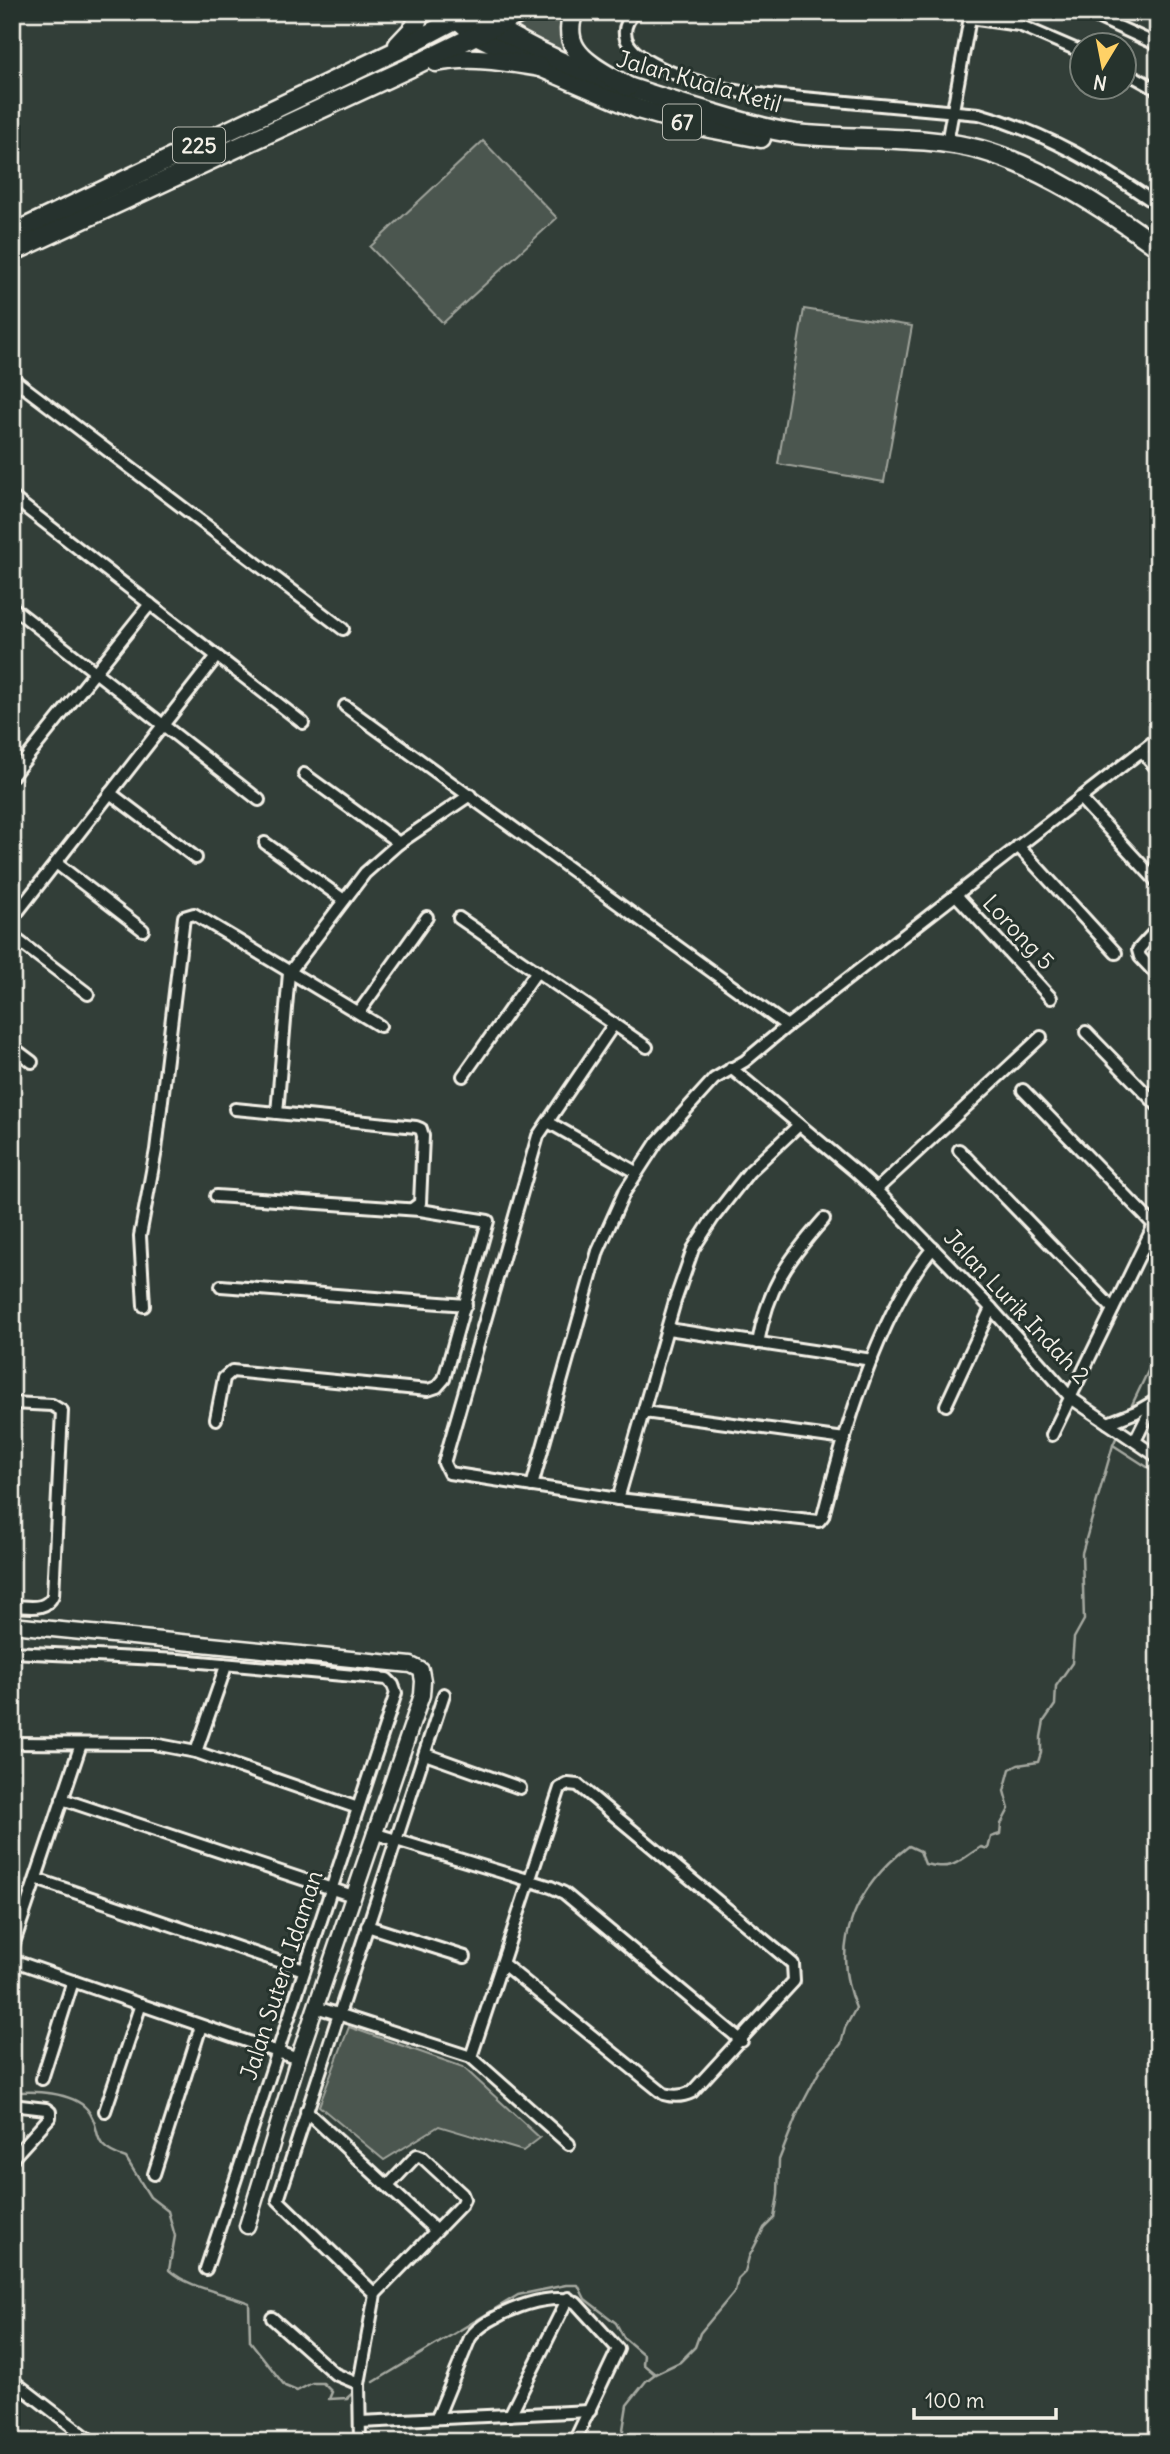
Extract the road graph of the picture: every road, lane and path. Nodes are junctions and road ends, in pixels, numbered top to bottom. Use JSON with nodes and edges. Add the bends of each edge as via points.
{"nodes":[{"id":1,"x":420,"y":12,"type":"edge"},
{"id":2,"x":523,"y":12,"type":"edge"},
{"id":3,"x":574,"y":12,"type":"edge"},
{"id":4,"x":635,"y":12,"type":"edge"},
{"id":5,"x":1086,"y":12,"type":"edge"},
{"id":6,"x":463,"y":14,"type":"edge"},
{"id":7,"x":971,"y":15,"type":"edge"},
{"id":8,"x":493,"y":26,"type":"junction"},
{"id":9,"x":476,"y":35,"type":"junction"},
{"id":10,"x":1158,"y":45,"type":"edge"},
{"id":11,"x":1068,"y":46,"type":"edge"},
{"id":12,"x":385,"y":57,"type":"junction"},
{"id":13,"x":540,"y":67,"type":"junction"},
{"id":14,"x":411,"y":68,"type":"junction"},
{"id":15,"x":1138,"y":78,"type":"edge"},
{"id":16,"x":628,"y":87,"type":"junction"},
{"id":17,"x":1158,"y":90,"type":"edge"},
{"id":18,"x":953,"y":111,"type":"junction"},
{"id":19,"x":904,"y":140,"type":"junction"},
{"id":20,"x":947,"y":143,"type":"junction"},
{"id":21,"x":1158,"y":205,"type":"edge"},
{"id":22,"x":12,"y":234,"type":"edge"},
{"id":23,"x":1150,"y":237,"type":"edge"},
{"id":24,"x":1158,"y":247,"type":"edge"},
{"id":25,"x":12,"y":252,"type":"edge"},
{"id":26,"x":14,"y":382,"type":"edge"},
{"id":27,"x":12,"y":497,"type":"edge"},
{"id":28,"x":150,"y":604,"type":"junction"},
{"id":29,"x":12,"y":607,"type":"edge"},
{"id":30,"x":343,"y":629,"type":"dead end"},
{"id":31,"x":217,"y":656,"type":"junction"},
{"id":32,"x":94,"y":671,"type":"junction"},
{"id":33,"x":345,"y":706,"type":"dead end"},
{"id":34,"x":303,"y":723,"type":"dead end"},
{"id":35,"x":163,"y":725,"type":"junction"},
{"id":36,"x":1158,"y":738,"type":"edge"},
{"id":37,"x":1141,"y":751,"type":"junction"},
{"id":38,"x":1156,"y":764,"type":"edge"},
{"id":39,"x":304,"y":774,"type":"dead end"},
{"id":40,"x":12,"y":776,"type":"edge"},
{"id":41,"x":110,"y":793,"type":"junction"},
{"id":42,"x":470,"y":795,"type":"junction"},
{"id":43,"x":1080,"y":798,"type":"junction"},
{"id":44,"x":258,"y":800,"type":"dead end"},
{"id":45,"x":265,"y":843,"type":"dead end"},
{"id":46,"x":399,"y":843,"type":"junction"},
{"id":47,"x":1018,"y":846,"type":"junction"},
{"id":48,"x":196,"y":858,"type":"dead end"},
{"id":49,"x":56,"y":863,"type":"junction"},
{"id":50,"x":1158,"y":883,"type":"edge"},
{"id":51,"x":956,"y":895,"type":"junction"},
{"id":52,"x":344,"y":900,"type":"junction"},
{"id":53,"x":427,"y":917,"type":"dead end"},
{"id":54,"x":459,"y":918,"type":"dead end"},
{"id":55,"x":12,"y":919,"type":"edge"},
{"id":56,"x":1158,"y":928,"type":"edge"},
{"id":57,"x":143,"y":930,"type":"dead end"},
{"id":58,"x":12,"y":936,"type":"edge"},
{"id":59,"x":1116,"y":953,"type":"dead end"},
{"id":60,"x":537,"y":971,"type":"junction"},
{"id":61,"x":289,"y":973,"type":"junction"},
{"id":62,"x":1157,"y":975,"type":"edge"},
{"id":63,"x":88,"y":994,"type":"dead end"},
{"id":64,"x":1051,"y":998,"type":"dead end"},
{"id":65,"x":359,"y":1012,"type":"junction"},
{"id":66,"x":614,"y":1024,"type":"junction"},
{"id":67,"x":380,"y":1026,"type":"dead end"},
{"id":68,"x":787,"y":1026,"type":"junction"},
{"id":69,"x":1086,"y":1032,"type":"dead end"},
{"id":70,"x":1041,"y":1037,"type":"dead end"},
{"id":71,"x":12,"y":1047,"type":"edge"},
{"id":72,"x":648,"y":1048,"type":"dead end"},
{"id":73,"x":32,"y":1062,"type":"dead end"},
{"id":74,"x":731,"y":1068,"type":"junction"},
{"id":75,"x":463,"y":1076,"type":"dead end"},
{"id":76,"x":1023,"y":1090,"type":"dead end"},
{"id":77,"x":1158,"y":1106,"type":"edge"},
{"id":78,"x":236,"y":1109,"type":"dead end"},
{"id":79,"x":277,"y":1112,"type":"junction"},
{"id":80,"x":548,"y":1122,"type":"junction"},
{"id":81,"x":799,"y":1125,"type":"junction"},
{"id":82,"x":959,"y":1150,"type":"dead end"},
{"id":83,"x":636,"y":1172,"type":"junction"},
{"id":84,"x":876,"y":1190,"type":"junction"},
{"id":85,"x":216,"y":1196,"type":"dead end"},
{"id":86,"x":412,"y":1209,"type":"junction"},
{"id":87,"x":824,"y":1219,"type":"dead end"},
{"id":88,"x":1156,"y":1221,"type":"edge"},
{"id":89,"x":933,"y":1248,"type":"junction"},
{"id":90,"x":221,"y":1286,"type":"dead end"},
{"id":91,"x":466,"y":1305,"type":"junction"},
{"id":92,"x":144,"y":1306,"type":"dead end"},
{"id":93,"x":991,"y":1308,"type":"junction"},
{"id":94,"x":1113,"y":1308,"type":"junction"},
{"id":95,"x":668,"y":1329,"type":"junction"},
{"id":96,"x":758,"y":1343,"type":"junction"},
{"id":97,"x":872,"y":1360,"type":"junction"},
{"id":98,"x":1071,"y":1398,"type":"junction"},
{"id":99,"x":1156,"y":1398,"type":"edge"},
{"id":100,"x":12,"y":1403,"type":"edge"},
{"id":101,"x":946,"y":1405,"type":"dead end"},
{"id":102,"x":643,"y":1412,"type":"junction"},
{"id":103,"x":216,"y":1419,"type":"dead end"},
{"id":104,"x":1108,"y":1423,"type":"junction"},
{"id":105,"x":1052,"y":1435,"type":"dead end"},
{"id":106,"x":845,"y":1439,"type":"junction"},
{"id":107,"x":1135,"y":1441,"type":"junction"},
{"id":108,"x":1158,"y":1457,"type":"edge"},
{"id":109,"x":532,"y":1486,"type":"junction"},
{"id":110,"x":618,"y":1499,"type":"junction"},
{"id":111,"x":12,"y":1606,"type":"edge"},
{"id":112,"x":12,"y":1625,"type":"edge"},
{"id":113,"x":12,"y":1652,"type":"edge"},
{"id":114,"x":226,"y":1666,"type":"junction"},
{"id":115,"x":444,"y":1694,"type":"dead end"},
{"id":116,"x":12,"y":1743,"type":"edge"},
{"id":117,"x":81,"y":1744,"type":"junction"},
{"id":118,"x":196,"y":1752,"type":"junction"},
{"id":119,"x":425,"y":1754,"type":"junction"},
{"id":120,"x":520,"y":1788,"type":"dead end"},
{"id":121,"x":62,"y":1799,"type":"junction"},
{"id":122,"x":358,"y":1808,"type":"junction"},
{"id":123,"x":373,"y":1833,"type":"junction"},
{"id":124,"x":396,"y":1840,"type":"junction"},
{"id":125,"x":36,"y":1880,"type":"junction"},
{"id":126,"x":530,"y":1881,"type":"junction"},
{"id":127,"x":331,"y":1889,"type":"junction"},
{"id":128,"x":353,"y":1896,"type":"junction"},
{"id":129,"x":367,"y":1926,"type":"junction"},
{"id":130,"x":12,"y":1949,"type":"edge"},
{"id":131,"x":465,"y":1957,"type":"dead end"},
{"id":132,"x":12,"y":1960,"type":"edge"},
{"id":133,"x":503,"y":1964,"type":"junction"},
{"id":134,"x":304,"y":1970,"type":"junction"},
{"id":135,"x":73,"y":1981,"type":"junction"},
{"id":136,"x":141,"y":2004,"type":"junction"},
{"id":137,"x":316,"y":2007,"type":"junction"},
{"id":138,"x":338,"y":2014,"type":"junction"},
{"id":139,"x":201,"y":2026,"type":"junction"},
{"id":140,"x":741,"y":2041,"type":"junction"},
{"id":141,"x":278,"y":2052,"type":"junction"},
{"id":142,"x":471,"y":2056,"type":"junction"},
{"id":143,"x":298,"y":2059,"type":"junction"},
{"id":144,"x":41,"y":2079,"type":"dead end"},
{"id":145,"x":12,"y":2105,"type":"edge"},
{"id":146,"x":105,"y":2110,"type":"dead end"},
{"id":147,"x":306,"y":2111,"type":"junction"},
{"id":148,"x":569,"y":2144,"type":"dead end"},
{"id":149,"x":12,"y":2159,"type":"edge"},
{"id":150,"x":154,"y":2174,"type":"dead end"},
{"id":151,"x":388,"y":2186,"type":"junction"},
{"id":152,"x":247,"y":2226,"type":"dead end"},
{"id":153,"x":435,"y":2230,"type":"junction"},
{"id":154,"x":206,"y":2269,"type":"dead end"},
{"id":155,"x":375,"y":2294,"type":"junction"},
{"id":156,"x":568,"y":2298,"type":"junction"},
{"id":157,"x":272,"y":2318,"type":"dead end"},
{"id":158,"x":12,"y":2380,"type":"edge"},
{"id":159,"x":359,"y":2384,"type":"junction"},
{"id":160,"x":590,"y":2411,"type":"junction"},
{"id":161,"x":510,"y":2415,"type":"junction"},
{"id":162,"x":437,"y":2418,"type":"junction"},
{"id":163,"x":360,"y":2421,"type":"junction"},
{"id":164,"x":93,"y":2442,"type":"edge"},
{"id":165,"x":360,"y":2442,"type":"edge"},
{"id":166,"x":574,"y":2442,"type":"edge"}],
"edges":[{"from":1,"to":12,"type":"main road","via":[[411,32]]},
{"from":2,"to":8,"type":"main road","number":"225"},
{"from":3,"to":16,"type":"main road","via":[[569,30],[575,49]]},
{"from":4,"to":18,"type":"street","via":[[625,26],[629,48],[638,57],[700,83],[749,93]]},
{"from":5,"to":10,"type":"street"},
{"from":6,"to":8,"type":"main road","number":"67"},
{"from":6,"to":9,"type":"main road","number":"67"},
{"from":6,"to":12,"type":"main road","number":"225"},
{"from":7,"to":11,"type":"street","via":[[1018,25]]},
{"from":7,"to":18,"type":"street"},
{"from":8,"to":9,"type":"main road","number":"225"},
{"from":8,"to":16,"type":"main road","name":"Jalan Kuala Ketil","number":"67","via":[[582,71]]},
{"from":9,"to":13,"type":"main road","name":"Jalan Kuala Ketil","number":"67"},
{"from":9,"to":14,"type":"main road","number":"225"},
{"from":12,"to":22,"type":"main road","number":"225"},
{"from":13,"to":14,"type":"main road","via":[[468,58]]},
{"from":13,"to":19,"type":"main road","name":"Jalan Kuala Ketil","number":"67","via":[[638,109],[694,125],[823,145]]},
{"from":14,"to":25,"type":"main road","number":"225"},
{"from":15,"to":17,"type":"street"},
{"from":16,"to":19,"type":"main road","name":"Jalan Kuala Ketil","number":"67","via":[[794,134]]},
{"from":18,"to":20,"type":"street"},
{"from":18,"to":21,"type":"street","via":[[1014,124],[1050,140],[1090,159]]},
{"from":19,"to":20,"type":"main road","name":"Jalan Kuala Ketil","number":"67"},
{"from":20,"to":23,"type":"main road","name":"Jalan Kuala Ketil","number":"67","via":[[1020,164]]},
{"from":23,"to":24,"type":"main road","name":"Jalan Kuala Ketil","number":"67"},
{"from":26,"to":30,"type":"street"},
{"from":27,"to":28,"type":"street"},
{"from":28,"to":31,"type":"street"},
{"from":28,"to":32,"type":"street"},
{"from":29,"to":32,"type":"street"},
{"from":31,"to":34,"type":"street"},
{"from":31,"to":35,"type":"street"},
{"from":32,"to":35,"type":"street"},
{"from":32,"to":40,"type":"street"},
{"from":33,"to":42,"type":"street"},
{"from":35,"to":41,"type":"street"},
{"from":35,"to":44,"type":"street"},
{"from":36,"to":37,"type":"street"},
{"from":37,"to":38,"type":"street"},
{"from":37,"to":43,"type":"street"},
{"from":39,"to":46,"type":"street"},
{"from":41,"to":48,"type":"street"},
{"from":41,"to":49,"type":"street"},
{"from":42,"to":46,"type":"street"},
{"from":42,"to":68,"type":"street"},
{"from":43,"to":47,"type":"street"},
{"from":43,"to":50,"type":"street"},
{"from":45,"to":52,"type":"street"},
{"from":46,"to":52,"type":"street","via":[[365,873]]},
{"from":47,"to":51,"type":"street"},
{"from":47,"to":59,"type":"street"},
{"from":49,"to":55,"type":"street"},
{"from":49,"to":57,"type":"street"},
{"from":51,"to":64,"type":"street","name":"Lorong 5"},
{"from":51,"to":68,"type":"street"},
{"from":52,"to":61,"type":"street"},
{"from":53,"to":65,"type":"street"},
{"from":54,"to":60,"type":"street"},
{"from":56,"to":62,"type":"street","via":[[1138,950]]},
{"from":58,"to":63,"type":"street"},
{"from":60,"to":66,"type":"street"},
{"from":60,"to":75,"type":"street"},
{"from":61,"to":65,"type":"street"},
{"from":61,"to":79,"type":"street"},
{"from":61,"to":92,"type":"street","via":[[194,914],[184,917],[156,1150],[140,1236]]},
{"from":65,"to":67,"type":"street"},
{"from":66,"to":72,"type":"street"},
{"from":66,"to":80,"type":"street"},
{"from":68,"to":74,"type":"street"},
{"from":69,"to":77,"type":"street"},
{"from":70,"to":84,"type":"street"},
{"from":71,"to":73,"type":"street"},
{"from":74,"to":81,"type":"street","name":"Jalan Lurik Indah 2"},
{"from":74,"to":83,"type":"street","via":[[713,1079]]},
{"from":76,"to":88,"type":"street"},
{"from":78,"to":79,"type":"street"},
{"from":79,"to":86,"type":"street","via":[[421,1129],[420,1203]]},
{"from":80,"to":83,"type":"street"},
{"from":80,"to":109,"type":"street","via":[[538,1136],[444,1463],[449,1473]]},
{"from":81,"to":84,"type":"street","name":"Jalan Lurik Indah 2"},
{"from":81,"to":95,"type":"street","via":[[749,1172],[693,1249]]},
{"from":82,"to":94,"type":"street"},
{"from":83,"to":109,"type":"street","via":[[598,1251]]},
{"from":84,"to":89,"type":"street","name":"Jalan Lurik Indah 2"},
{"from":85,"to":86,"type":"street"},
{"from":86,"to":91,"type":"street","via":[[488,1221]]},
{"from":87,"to":96,"type":"street","via":[[775,1284]]},
{"from":88,"to":94,"type":"street"},
{"from":89,"to":93,"type":"street","name":"Jalan Lurik Indah 2"},
{"from":89,"to":97,"type":"street","via":[[908,1281]]},
{"from":90,"to":91,"type":"street"},
{"from":91,"to":103,"type":"street","via":[[444,1379],[437,1387],[428,1390],[232,1371],[224,1378]]},
{"from":93,"to":98,"type":"street","name":"Jalan Lurik Indah 2"},
{"from":93,"to":101,"type":"street"},
{"from":94,"to":98,"type":"street"},
{"from":95,"to":96,"type":"street"},
{"from":95,"to":102,"type":"street"},
{"from":96,"to":97,"type":"street"},
{"from":97,"to":106,"type":"street"},
{"from":98,"to":104,"type":"street","name":"Jalan Lurik Indah 2"},
{"from":98,"to":105,"type":"street"},
{"from":99,"to":104,"type":"street"},
{"from":99,"to":107,"type":"street"},
{"from":100,"to":111,"type":"street","via":[[52,1405],[62,1411],[53,1595],[44,1606]]},
{"from":102,"to":106,"type":"street"},
{"from":102,"to":110,"type":"street"},
{"from":104,"to":107,"type":"street","name":"Jalan Lurik Indah 2"},
{"from":106,"to":110,"type":"street","via":[[819,1521]]},
{"from":107,"to":108,"type":"street","name":"Jalan Lurik Indah 2"},
{"from":109,"to":110,"type":"street"},
{"from":112,"to":123,"type":"street","via":[[411,1665],[421,1670],[422,1695]]},
{"from":113,"to":114,"type":"street"},
{"from":114,"to":118,"type":"street"},
{"from":114,"to":122,"type":"street","name":"Jalan Sutera Idaman","via":[[387,1679],[393,1685],[396,1693]]},
{"from":115,"to":119,"type":"street"},
{"from":116,"to":117,"type":"street"},
{"from":117,"to":118,"type":"street","via":[[154,1744]]},
{"from":117,"to":121,"type":"street"},
{"from":118,"to":122,"type":"street"},
{"from":119,"to":120,"type":"street"},
{"from":119,"to":124,"type":"street"},
{"from":121,"to":125,"type":"street"},
{"from":121,"to":127,"type":"street"},
{"from":122,"to":127,"type":"street","name":"Jalan Sutera Idaman"},
{"from":123,"to":124,"type":"street"},
{"from":123,"to":128,"type":"street"},
{"from":124,"to":126,"type":"street"},
{"from":124,"to":129,"type":"street"},
{"from":125,"to":130,"type":"street"},
{"from":125,"to":134,"type":"street"},
{"from":126,"to":133,"type":"street"},
{"from":126,"to":140,"type":"street","via":[[564,1893]]},
{"from":126,"to":140,"type":"street","via":[[560,1788],[578,1785],[793,1964],[794,1981]]},
{"from":127,"to":128,"type":"street"},
{"from":127,"to":134,"type":"street","name":"Jalan Sutera Idaman"},
{"from":128,"to":137,"type":"street"},
{"from":129,"to":131,"type":"street"},
{"from":129,"to":138,"type":"street"},
{"from":132,"to":135,"type":"street"},
{"from":133,"to":140,"type":"street","via":[[664,2094],[692,2092]]},
{"from":133,"to":142,"type":"street"},
{"from":134,"to":141,"type":"street","name":"Jalan Sutera Idaman"},
{"from":135,"to":136,"type":"street"},
{"from":135,"to":144,"type":"street"},
{"from":136,"to":139,"type":"street"},
{"from":136,"to":146,"type":"street"},
{"from":137,"to":138,"type":"street"},
{"from":137,"to":143,"type":"street"},
{"from":138,"to":142,"type":"street"},
{"from":138,"to":147,"type":"street"},
{"from":139,"to":141,"type":"street"},
{"from":139,"to":150,"type":"street"},
{"from":141,"to":143,"type":"street"},
{"from":141,"to":154,"type":"street","name":"Jalan Sutera Idaman"},
{"from":142,"to":148,"type":"street"},
{"from":143,"to":152,"type":"street"},
{"from":145,"to":149,"type":"street","via":[[46,2109],[50,2117]]},
{"from":147,"to":151,"type":"street"},
{"from":147,"to":155,"type":"street","via":[[278,2200]]},
{"from":151,"to":153,"type":"street"},
{"from":151,"to":153,"type":"street","via":[[417,2155],[462,2194],[461,2205]]},
{"from":153,"to":155,"type":"street"},
{"from":155,"to":159,"type":"street"},
{"from":156,"to":160,"type":"street","via":[[618,2348]]},
{"from":156,"to":161,"type":"street"},
{"from":156,"to":162,"type":"street","via":[[523,2305],[479,2327]]},
{"from":157,"to":159,"type":"street","via":[[335,2374]]},
{"from":158,"to":164,"type":"street"},
{"from":159,"to":163,"type":"street"},
{"from":160,"to":161,"type":"street"},
{"from":160,"to":166,"type":"street"},
{"from":161,"to":162,"type":"street"},
{"from":162,"to":163,"type":"street"},
{"from":163,"to":165,"type":"street"}]}
